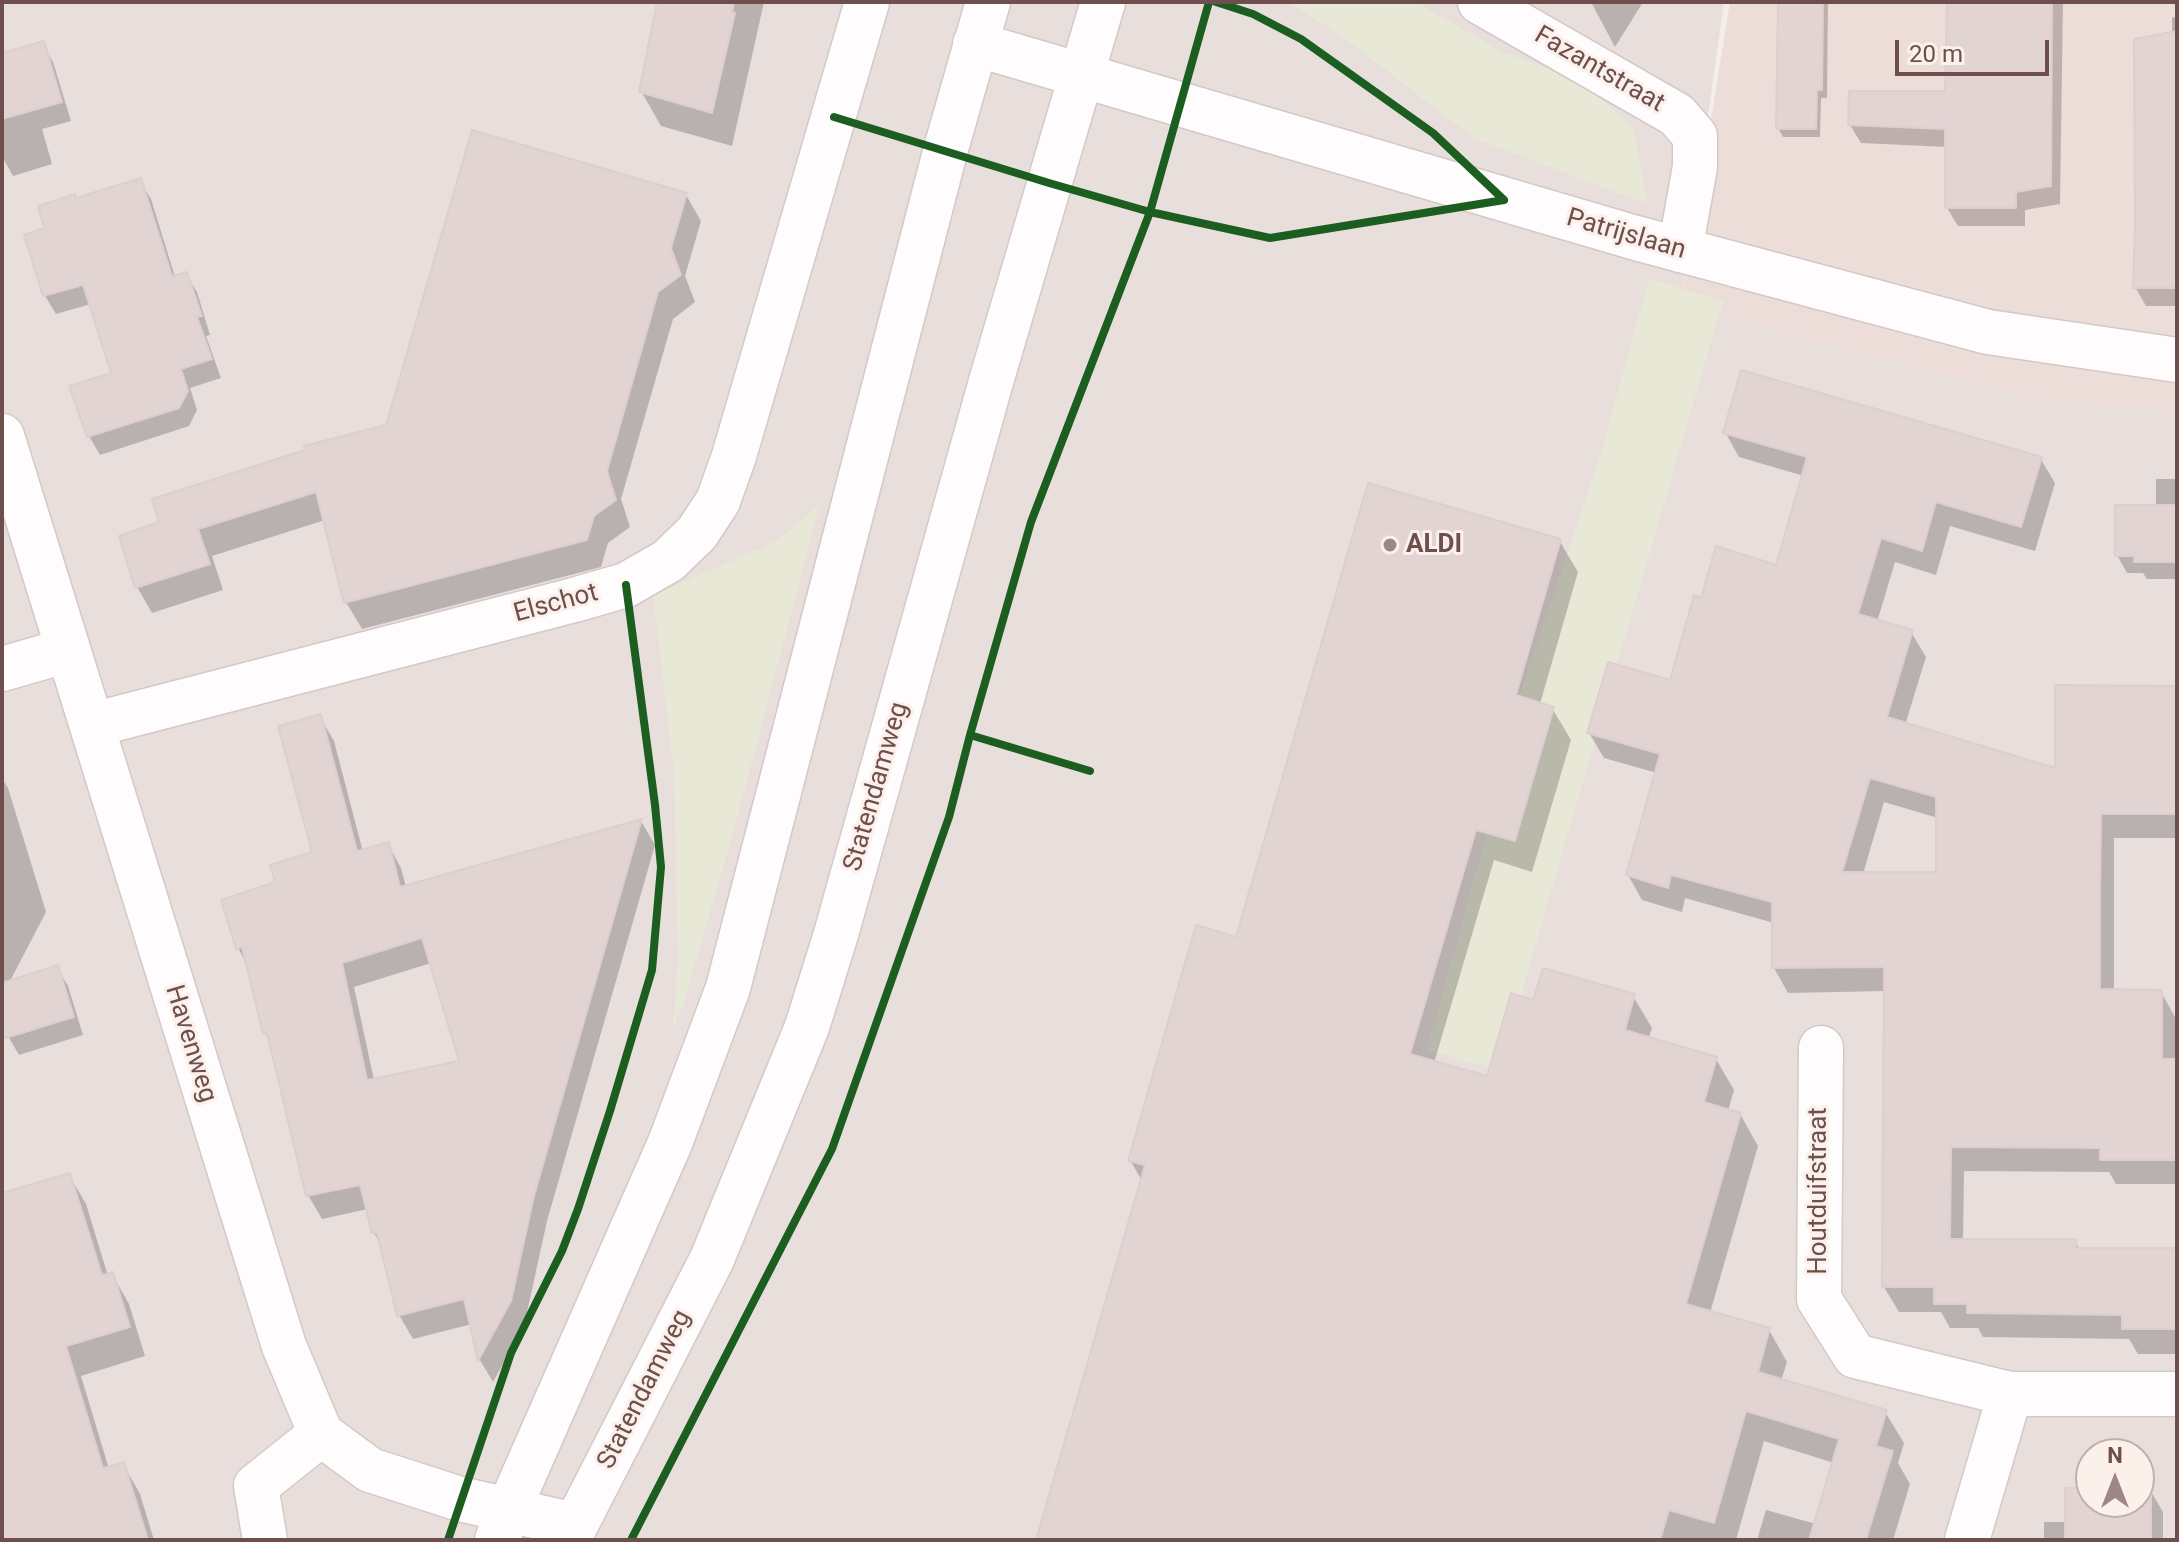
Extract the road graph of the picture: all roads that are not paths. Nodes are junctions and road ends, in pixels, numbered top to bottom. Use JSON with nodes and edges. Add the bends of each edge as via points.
{"nodes":[{"id":1,"x":867,"y":2,"type":"edge"},
{"id":2,"x":988,"y":2,"type":"edge"},
{"id":3,"x":1103,"y":2,"type":"edge"},
{"id":4,"x":1480,"y":2,"type":"edge"},
{"id":5,"x":975,"y":44,"type":"junction"},
{"id":6,"x":1083,"y":75,"type":"junction"},
{"id":7,"x":1680,"y":250,"type":"junction"},
{"id":8,"x":2177,"y":360,"type":"edge"},
{"id":9,"x":2,"y":436,"type":"edge"},
{"id":10,"x":68,"y":650,"type":"junction"},
{"id":11,"x":2,"y":669,"type":"edge"},
{"id":12,"x":92,"y":725,"type":"junction"},
{"id":13,"x":1821,"y":1048,"type":"dead end"},
{"id":14,"x":2010,"y":1394,"type":"junction"},
{"id":15,"x":2177,"y":1394,"type":"edge"},
{"id":16,"x":321,"y":1434,"type":"junction"},
{"id":17,"x":503,"y":1525,"type":"edge"},
{"id":18,"x":571,"y":1533,"type":"edge"},
{"id":19,"x":265,"y":1540,"type":"edge"},
{"id":20,"x":1967,"y":1540,"type":"edge"}],
"edges":[{"from":1,"to":12,"type":"street","name":"Elschot","via":[[722,490],[697,533],[668,561],[626,585],[574,600]]},
{"from":2,"to":5,"type":"street"},
{"from":3,"to":6,"type":"street","name":"Statendamweg"},
{"from":4,"to":7,"type":"street","name":"Fazantstraat","via":[[1677,115],[1695,136],[1695,167]]},
{"from":5,"to":6,"type":"street","name":"Patrijslaan"},
{"from":5,"to":17,"type":"street","via":[[728,988],[670,1143]]},
{"from":6,"to":7,"type":"street","name":"Patrijslaan"},
{"from":6,"to":18,"type":"street","name":"Statendamweg","via":[[807,1027],[712,1259]]},
{"from":7,"to":8,"type":"street","name":"Patrijslaan","via":[[1988,332]]},
{"from":9,"to":10,"type":"street","name":"Havenweg"},
{"from":10,"to":11,"type":"street"},
{"from":10,"to":12,"type":"street","name":"Havenweg"},
{"from":12,"to":16,"type":"street","name":"Havenweg","via":[[284,1346]]},
{"from":13,"to":14,"type":"street","name":"Houtduifstraat","via":[[1819,1299],[1855,1356]]},
{"from":14,"to":15,"type":"street","name":"Houtduifstraat"},
{"from":14,"to":20,"type":"street"},
{"from":16,"to":17,"type":"street","via":[[370,1470],[460,1499]]},
{"from":16,"to":19,"type":"street","via":[[256,1486]]},
{"from":17,"to":18,"type":"street"}]}
